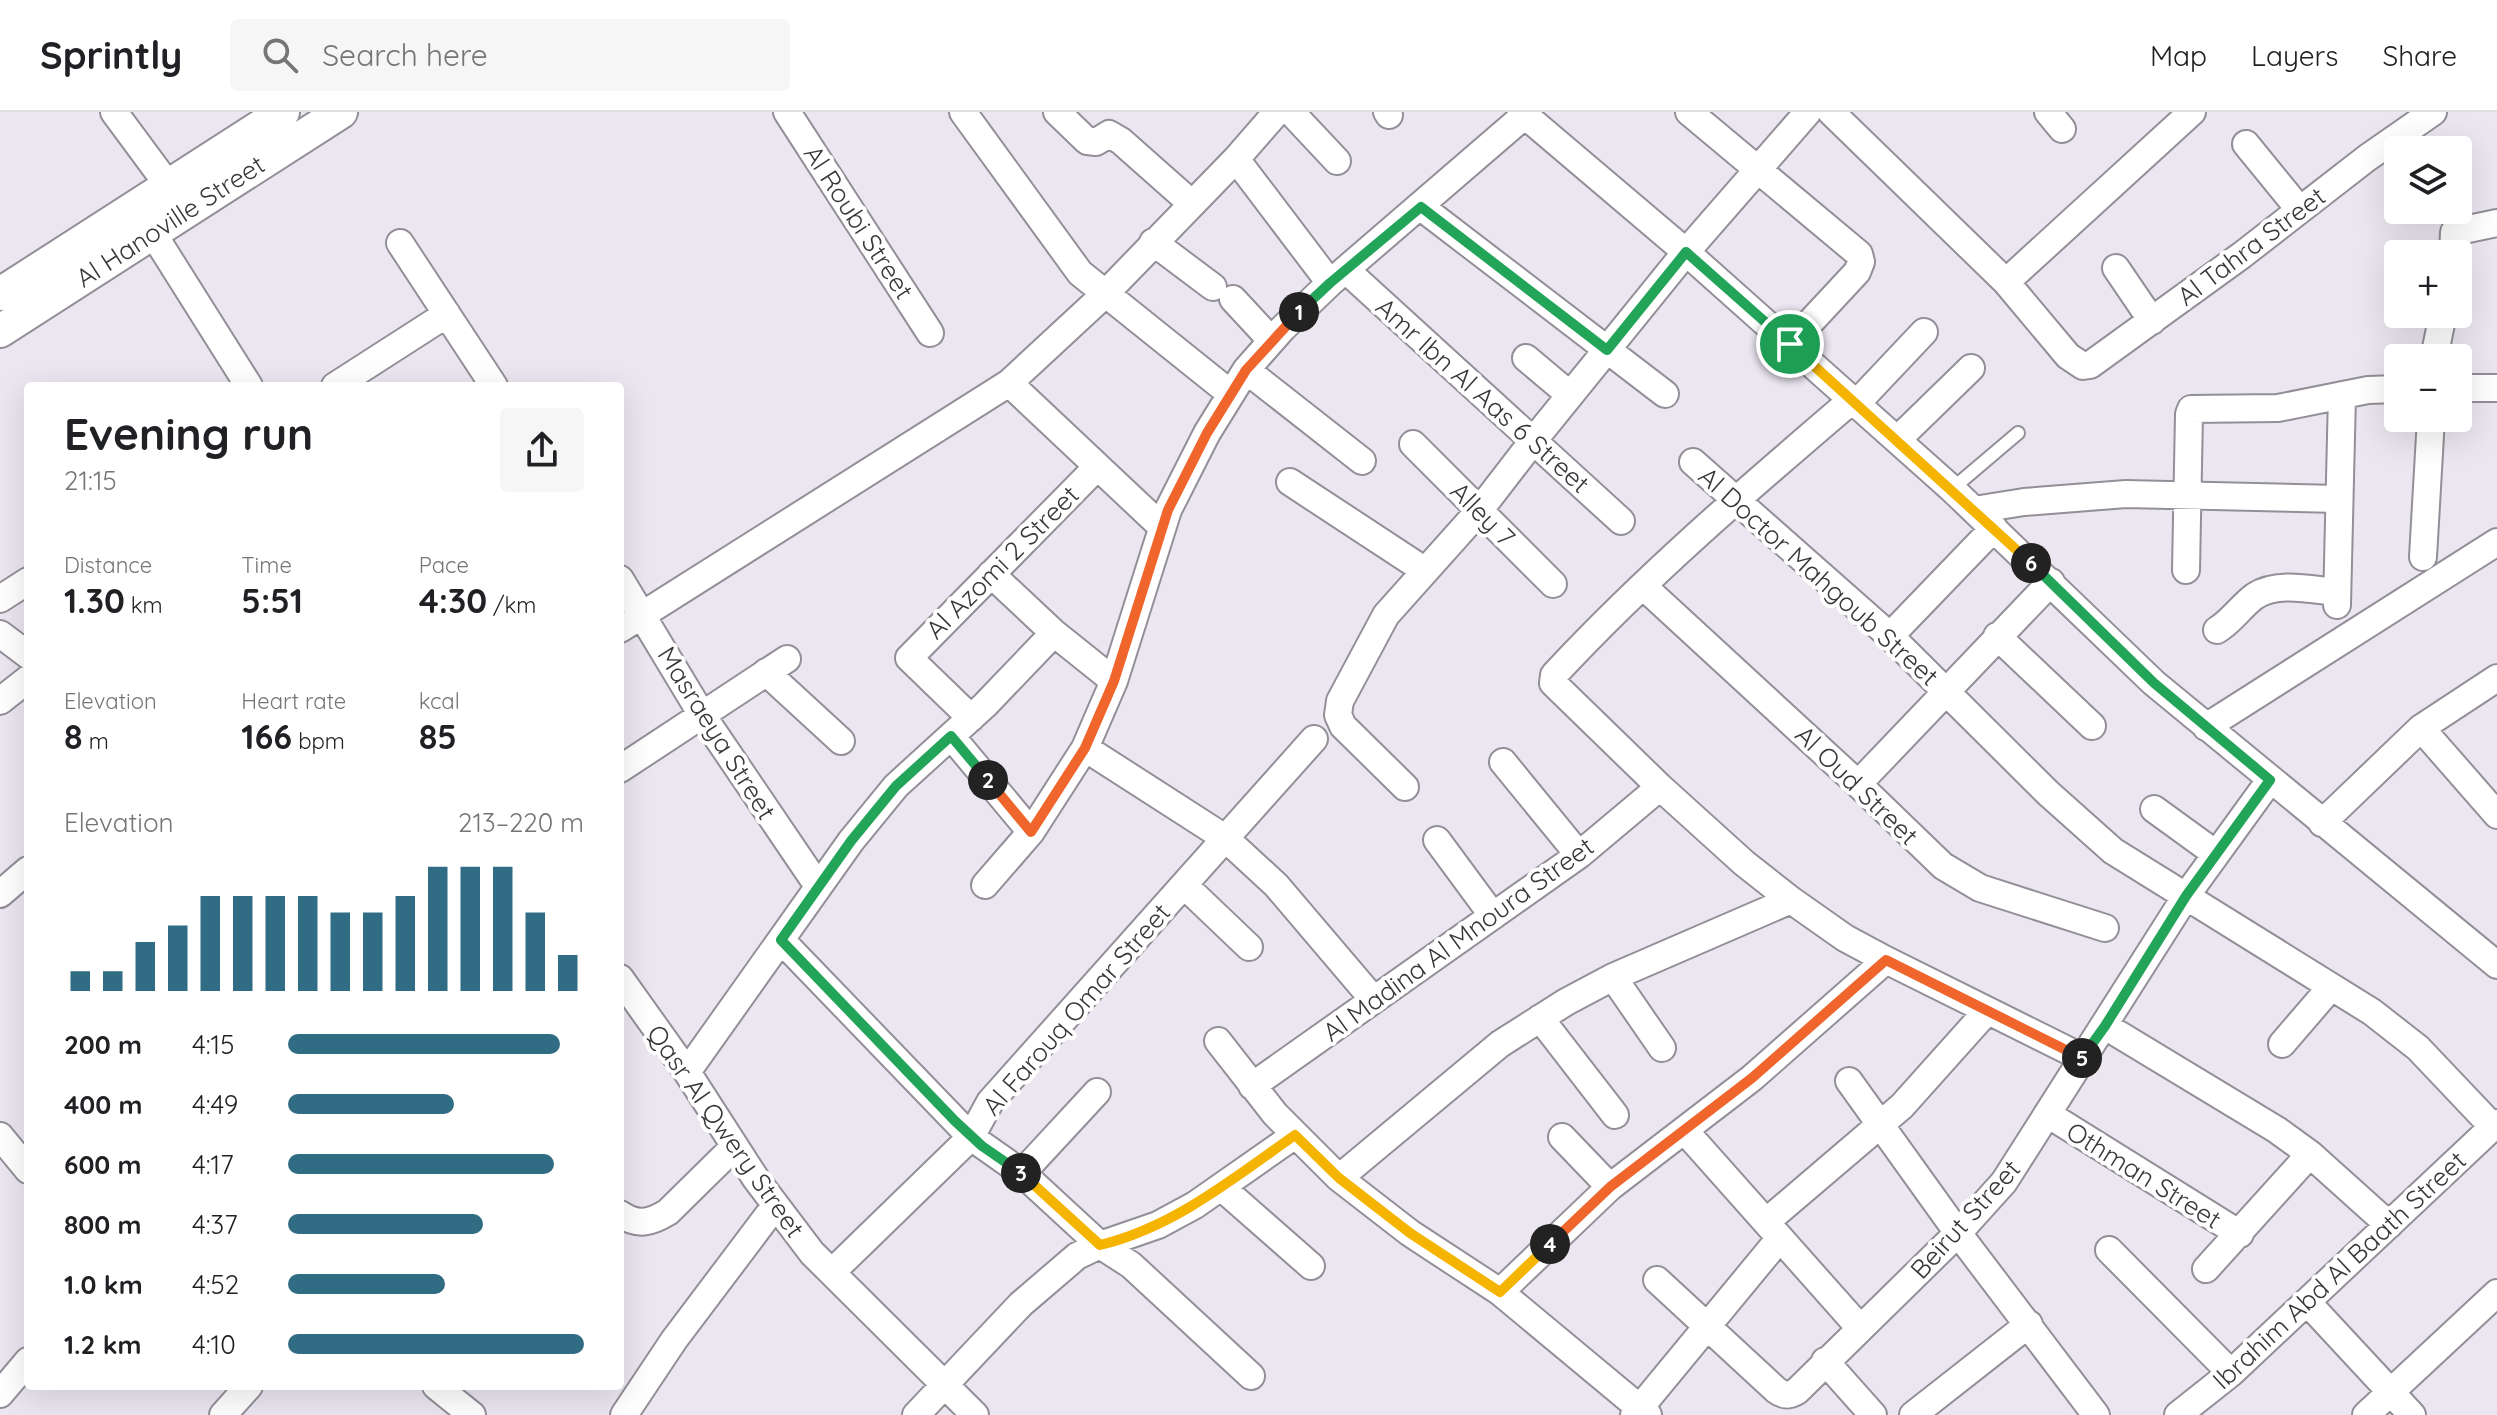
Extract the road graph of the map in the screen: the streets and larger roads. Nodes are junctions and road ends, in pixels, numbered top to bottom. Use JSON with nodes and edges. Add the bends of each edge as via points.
{"nodes":[{"id":1,"x":114,"y":112,"type":"edge"},
{"id":2,"x":283,"y":112,"type":"edge"},
{"id":3,"x":341,"y":112,"type":"edge"},
{"id":4,"x":787,"y":112,"type":"edge"},
{"id":5,"x":963,"y":112,"type":"edge"},
{"id":6,"x":1057,"y":112,"type":"edge"},
{"id":7,"x":1279,"y":112,"type":"edge"},
{"id":8,"x":1689,"y":112,"type":"edge"},
{"id":9,"x":1808,"y":112,"type":"edge"},
{"id":10,"x":1831,"y":112,"type":"edge"},
{"id":11,"x":2192,"y":112,"type":"edge"},
{"id":12,"x":2433,"y":112,"type":"edge"},
{"id":13,"x":1523,"y":114,"type":"edge"},
{"id":14,"x":2246,"y":144,"type":"dead end"},
{"id":15,"x":1236,"y":159,"type":"junction"},
{"id":16,"x":1337,"y":161,"type":"dead end"},
{"id":17,"x":1758,"y":169,"type":"junction"},
{"id":18,"x":168,"y":185,"type":"junction"},
{"id":19,"x":1191,"y":203,"type":"junction"},
{"id":20,"x":1421,"y":207,"type":"junction"},
{"id":21,"x":2299,"y":209,"type":"junction"},
{"id":22,"x":2497,"y":223,"type":"edge"},
{"id":23,"x":152,"y":232,"type":"junction"},
{"id":24,"x":2454,"y":240,"type":"edge"},
{"id":25,"x":1153,"y":242,"type":"junction"},
{"id":26,"x":400,"y":243,"type":"dead end"},
{"id":27,"x":1686,"y":252,"type":"junction"},
{"id":28,"x":2116,"y":268,"type":"dead end"},
{"id":29,"x":1338,"y":276,"type":"junction"},
{"id":30,"x":2006,"y":282,"type":"junction"},
{"id":31,"x":1,"y":290,"type":"edge"},
{"id":32,"x":1104,"y":295,"type":"junction"},
{"id":33,"x":447,"y":314,"type":"junction"},
{"id":34,"x":2152,"y":321,"type":"junction"},
{"id":35,"x":0,"y":331,"type":"edge"},
{"id":36,"x":1924,"y":332,"type":"dead end"},
{"id":37,"x":930,"y":333,"type":"dead end"},
{"id":38,"x":1271,"y":340,"type":"junction"},
{"id":39,"x":1790,"y":344,"type":"junction"},
{"id":40,"x":1607,"y":350,"type":"junction"},
{"id":41,"x":1526,"y":358,"type":"dead end"},
{"id":42,"x":1971,"y":368,"type":"dead end"},
{"id":43,"x":1246,"y":370,"type":"junction"},
{"id":44,"x":246,"y":382,"type":"edge"},
{"id":45,"x":341,"y":382,"type":"edge"},
{"id":46,"x":491,"y":382,"type":"edge"},
{"id":47,"x":1009,"y":383,"type":"junction"},
{"id":48,"x":2472,"y":388,"type":"edge"},
{"id":49,"x":2497,"y":388,"type":"edge"},
{"id":50,"x":2384,"y":389,"type":"edge"},
{"id":51,"x":1231,"y":394,"type":"junction"},
{"id":52,"x":1665,"y":394,"type":"dead end"},
{"id":53,"x":1570,"y":395,"type":"junction"},
{"id":54,"x":2342,"y":395,"type":"junction"},
{"id":55,"x":1854,"y":402,"type":"junction"},
{"id":56,"x":2430,"y":432,"type":"edge"},
{"id":57,"x":1897,"y":440,"type":"junction"},
{"id":58,"x":1533,"y":441,"type":"junction"},
{"id":59,"x":1413,"y":444,"type":"dead end"},
{"id":60,"x":1362,"y":461,"type":"dead end"},
{"id":61,"x":1693,"y":462,"type":"dead end"},
{"id":62,"x":1096,"y":468,"type":"junction"},
{"id":63,"x":1290,"y":482,"type":"dead end"},
{"id":64,"x":2187,"y":496,"type":"junction"},
{"id":65,"x":1736,"y":499,"type":"junction"},
{"id":66,"x":2339,"y":499,"type":"junction"},
{"id":67,"x":1974,"y":510,"type":"junction"},
{"id":68,"x":1479,"y":511,"type":"junction"},
{"id":69,"x":1621,"y":521,"type":"dead end"},
{"id":70,"x":1162,"y":527,"type":"junction"},
{"id":71,"x":1994,"y":528,"type":"junction"},
{"id":72,"x":2497,"y":542,"type":"edge"},
{"id":73,"x":2423,"y":557,"type":"dead end"},
{"id":74,"x":1424,"y":570,"type":"junction"},
{"id":75,"x":2186,"y":570,"type":"dead end"},
{"id":76,"x":991,"y":574,"type":"junction"},
{"id":77,"x":2051,"y":582,"type":"junction"},
{"id":78,"x":24,"y":584,"type":"edge"},
{"id":79,"x":1553,"y":584,"type":"dead end"},
{"id":80,"x":624,"y":585,"type":"edge"},
{"id":81,"x":1643,"y":586,"type":"junction"},
{"id":82,"x":0,"y":599,"type":"edge"},
{"id":83,"x":643,"y":615,"type":"junction"},
{"id":84,"x":624,"y":627,"type":"edge"},
{"id":85,"x":2217,"y":630,"type":"dead end"},
{"id":86,"x":1054,"y":633,"type":"junction"},
{"id":87,"x":0,"y":634,"type":"edge"},
{"id":88,"x":1890,"y":636,"type":"junction"},
{"id":89,"x":1997,"y":636,"type":"junction"},
{"id":90,"x":24,"y":652,"type":"edge"},
{"id":91,"x":2497,"y":678,"type":"edge"},
{"id":92,"x":1114,"y":681,"type":"junction"},
{"id":93,"x":24,"y":682,"type":"edge"},
{"id":94,"x":1945,"y":691,"type":"junction"},
{"id":95,"x":0,"y":701,"type":"edge"},
{"id":96,"x":702,"y":715,"type":"junction"},
{"id":97,"x":971,"y":718,"type":"junction"},
{"id":98,"x":2092,"y":726,"type":"dead end"},
{"id":99,"x":2206,"y":727,"type":"junction"},
{"id":100,"x":2421,"y":728,"type":"junction"},
{"id":101,"x":951,"y":736,"type":"junction"},
{"id":102,"x":1314,"y":739,"type":"dead end"},
{"id":103,"x":841,"y":741,"type":"dead end"},
{"id":104,"x":1085,"y":748,"type":"junction"},
{"id":105,"x":1503,"y":762,"type":"dead end"},
{"id":106,"x":624,"y":766,"type":"edge"},
{"id":107,"x":2270,"y":780,"type":"junction"},
{"id":108,"x":1858,"y":784,"type":"junction"},
{"id":109,"x":1405,"y":787,"type":"dead end"},
{"id":110,"x":1660,"y":787,"type":"junction"},
{"id":111,"x":2154,"y":809,"type":"dead end"},
{"id":112,"x":2497,"y":815,"type":"edge"},
{"id":113,"x":2322,"y":823,"type":"junction"},
{"id":114,"x":1031,"y":832,"type":"junction"},
{"id":115,"x":1225,"y":838,"type":"junction"},
{"id":116,"x":1437,"y":840,"type":"dead end"},
{"id":117,"x":2216,"y":854,"type":"junction"},
{"id":118,"x":1579,"y":855,"type":"junction"},
{"id":119,"x":24,"y":877,"type":"edge"},
{"id":120,"x":985,"y":885,"type":"dead end"},
{"id":121,"x":1184,"y":885,"type":"junction"},
{"id":122,"x":818,"y":886,"type":"junction"},
{"id":123,"x":0,"y":894,"type":"edge"},
{"id":124,"x":2186,"y":896,"type":"junction"},
{"id":125,"x":1791,"y":900,"type":"junction"},
{"id":126,"x":1493,"y":916,"type":"junction"},
{"id":127,"x":2105,"y":928,"type":"dead end"},
{"id":128,"x":781,"y":940,"type":"junction"},
{"id":129,"x":1249,"y":947,"type":"dead end"},
{"id":130,"x":1886,"y":960,"type":"junction"},
{"id":131,"x":2497,"y":965,"type":"edge"},
{"id":132,"x":1613,"y":977,"type":"junction"},
{"id":133,"x":624,"y":984,"type":"edge"},
{"id":134,"x":2331,"y":987,"type":"junction"},
{"id":135,"x":1373,"y":999,"type":"junction"},
{"id":136,"x":1987,"y":1011,"type":"junction"},
{"id":137,"x":1540,"y":1018,"type":"junction"},
{"id":138,"x":2105,"y":1026,"type":"junction"},
{"id":139,"x":1218,"y":1041,"type":"dead end"},
{"id":140,"x":2282,"y":1044,"type":"dead end"},
{"id":141,"x":1662,"y":1048,"type":"dead end"},
{"id":142,"x":2083,"y":1058,"type":"junction"},
{"id":143,"x":687,"y":1072,"type":"junction"},
{"id":144,"x":1849,"y":1081,"type":"dead end"},
{"id":145,"x":1252,"y":1086,"type":"junction"},
{"id":146,"x":1097,"y":1092,"type":"dead end"},
{"id":147,"x":1615,"y":1115,"type":"dead end"},
{"id":148,"x":2049,"y":1115,"type":"junction"},
{"id":149,"x":1880,"y":1123,"type":"junction"},
{"id":150,"x":2495,"y":1125,"type":"edge"},
{"id":151,"x":1685,"y":1131,"type":"junction"},
{"id":152,"x":1295,"y":1135,"type":"junction"},
{"id":153,"x":0,"y":1136,"type":"edge"},
{"id":154,"x":971,"y":1137,"type":"junction"},
{"id":155,"x":1562,"y":1137,"type":"dead end"},
{"id":156,"x":734,"y":1147,"type":"junction"},
{"id":157,"x":2310,"y":1154,"type":"junction"},
{"id":158,"x":24,"y":1165,"type":"edge"},
{"id":159,"x":1022,"y":1173,"type":"junction"},
{"id":160,"x":1339,"y":1178,"type":"junction"},
{"id":161,"x":1221,"y":1187,"type":"junction"},
{"id":162,"x":1610,"y":1187,"type":"junction"},
{"id":163,"x":775,"y":1206,"type":"junction"},
{"id":164,"x":624,"y":1216,"type":"edge"},
{"id":165,"x":2389,"y":1225,"type":"junction"},
{"id":166,"x":1773,"y":1230,"type":"junction"},
{"id":167,"x":1958,"y":1233,"type":"junction"},
{"id":168,"x":2240,"y":1234,"type":"junction"},
{"id":169,"x":1100,"y":1245,"type":"junction"},
{"id":170,"x":2109,"y":1250,"type":"dead end"},
{"id":171,"x":1311,"y":1266,"type":"dead end"},
{"id":172,"x":2206,"y":1269,"type":"dead end"},
{"id":173,"x":832,"y":1272,"type":"junction"},
{"id":174,"x":1657,"y":1280,"type":"dead end"},
{"id":175,"x":1500,"y":1292,"type":"junction"},
{"id":176,"x":2497,"y":1293,"type":"edge"},
{"id":177,"x":2308,"y":1303,"type":"junction"},
{"id":178,"x":2029,"y":1324,"type":"junction"},
{"id":179,"x":1707,"y":1326,"type":"junction"},
{"id":180,"x":1860,"y":1328,"type":"junction"},
{"id":181,"x":1825,"y":1361,"type":"junction"},
{"id":182,"x":24,"y":1366,"type":"edge"},
{"id":183,"x":2231,"y":1373,"type":"junction"},
{"id":184,"x":1251,"y":1376,"type":"dead end"},
{"id":185,"x":945,"y":1386,"type":"junction"},
{"id":186,"x":441,"y":1390,"type":"edge"},
{"id":187,"x":2391,"y":1392,"type":"junction"},
{"id":188,"x":0,"y":1394,"type":"edge"},
{"id":189,"x":1640,"y":1413,"type":"edge"},
{"id":190,"x":472,"y":1415,"type":"edge"},
{"id":191,"x":624,"y":1415,"type":"edge"},
{"id":192,"x":916,"y":1415,"type":"edge"},
{"id":193,"x":975,"y":1415,"type":"edge"},
{"id":194,"x":1873,"y":1415,"type":"edge"},
{"id":195,"x":1913,"y":1415,"type":"edge"},
{"id":196,"x":2096,"y":1415,"type":"edge"},
{"id":197,"x":2178,"y":1415,"type":"edge"},
{"id":198,"x":2366,"y":1415,"type":"edge"},
{"id":199,"x":2412,"y":1415,"type":"edge"}],
"edges":[{"from":1,"to":18,"type":"street"},
{"from":2,"to":18,"type":"street","name":"Al Hanoville Street"},
{"from":3,"to":23,"type":"street","name":"Al Hanoville Street"},
{"from":4,"to":37,"type":"street","name":"Al Roubi Street"},
{"from":5,"to":32,"type":"street","via":[[1068,259]]},
{"from":6,"to":19,"type":"street","via":[[1087,141],[1109,134],[1121,141]]},
{"from":7,"to":15,"type":"street"},
{"from":7,"to":16,"type":"street"},
{"from":8,"to":17,"type":"street"},
{"from":9,"to":17,"type":"street"},
{"from":10,"to":30,"type":"street"},
{"from":11,"to":30,"type":"street"},
{"from":12,"to":21,"type":"street","name":"Al Tahra Street"},
{"from":13,"to":20,"type":"street"},
{"from":13,"to":27,"type":"street"},
{"from":14,"to":21,"type":"street"},
{"from":15,"to":19,"type":"street"},
{"from":15,"to":29,"type":"street","name":"Amr Ibn Al Aas 6 Street"},
{"from":17,"to":27,"type":"street"},
{"from":17,"to":39,"type":"street","via":[[1859,254],[1861,262]]},
{"from":18,"to":31,"type":"street","name":"Al Hanoville Street"},
{"from":19,"to":25,"type":"street"},
{"from":20,"to":29,"type":"street"},
{"from":20,"to":40,"type":"street"},
{"from":21,"to":34,"type":"street","name":"Al Tahra Street"},
{"from":22,"to":24,"type":"street","via":[[2454,232]]},
{"from":23,"to":35,"type":"street","name":"Al Hanoville Street"},
{"from":23,"to":44,"type":"street"},
{"from":25,"to":32,"type":"street"},
{"from":25,"to":38,"type":"street","via":[[1223,293]]},
{"from":26,"to":33,"type":"street"},
{"from":27,"to":39,"type":"street"},
{"from":27,"to":40,"type":"street"},
{"from":28,"to":34,"type":"street"},
{"from":29,"to":38,"type":"street"},
{"from":29,"to":58,"type":"street","name":"Amr Ibn Al Aas 6 Street"},
{"from":30,"to":34,"type":"street","name":"Al Tahra Street","via":[[2068,356],[2083,366]]},
{"from":32,"to":47,"type":"street"},
{"from":32,"to":51,"type":"street"},
{"from":33,"to":45,"type":"street"},
{"from":33,"to":46,"type":"street"},
{"from":36,"to":55,"type":"street"},
{"from":38,"to":43,"type":"street"},
{"from":39,"to":55,"type":"street"},
{"from":40,"to":52,"type":"street"},
{"from":40,"to":53,"type":"street"},
{"from":41,"to":53,"type":"street"},
{"from":42,"to":57,"type":"street"},
{"from":43,"to":51,"type":"street"},
{"from":43,"to":60,"type":"street"},
{"from":47,"to":62,"type":"street"},
{"from":47,"to":83,"type":"street"},
{"from":48,"to":49,"type":"street"},
{"from":50,"to":54,"type":"street"},
{"from":51,"to":70,"type":"street"},
{"from":53,"to":58,"type":"street"},
{"from":54,"to":64,"type":"street","via":[[2278,408],[2191,409]]},
{"from":54,"to":66,"type":"street"},
{"from":55,"to":57,"type":"street"},
{"from":55,"to":65,"type":"street"},
{"from":56,"to":73,"type":"street"},
{"from":57,"to":67,"type":"street"},
{"from":58,"to":68,"type":"street"},
{"from":58,"to":69,"type":"street","name":"Amr Ibn Al Aas 6 Street"},
{"from":59,"to":68,"type":"street","name":"Alley 7"},
{"from":61,"to":65,"type":"street","name":"Al Doctor Mahgoub Street"},
{"from":62,"to":70,"type":"street"},
{"from":62,"to":76,"type":"street","name":"Al Azomi 2 Street"},
{"from":63,"to":74,"type":"street"},
{"from":64,"to":66,"type":"street"},
{"from":64,"to":67,"type":"street","via":[[2075,497]]},
{"from":64,"to":75,"type":"street"},
{"from":65,"to":81,"type":"street"},
{"from":65,"to":88,"type":"street","name":"Al Doctor Mahgoub Street"},
{"from":66,"to":85,"type":"street","via":[[2337,598],[2271,588]]},
{"from":67,"to":71,"type":"street"},
{"from":68,"to":74,"type":"street"},
{"from":68,"to":79,"type":"street","name":"Alley 7"},
{"from":70,"to":92,"type":"street"},
{"from":71,"to":77,"type":"street"},
{"from":71,"to":88,"type":"street"},
{"from":72,"to":99,"type":"street"},
{"from":74,"to":109,"type":"street","via":[[1386,615],[1353,672],[1338,715]]},
{"from":76,"to":86,"type":"street"},
{"from":76,"to":97,"type":"street","name":"Al Azomi 2 Street","via":[[909,658]]},
{"from":77,"to":89,"type":"street"},
{"from":77,"to":99,"type":"street"},
{"from":78,"to":82,"type":"street"},
{"from":80,"to":83,"type":"street","name":"Masraeya Street"},
{"from":81,"to":108,"type":"street","name":"Al Oud Street"},
{"from":81,"to":110,"type":"street","via":[[1554,675],[1553,683]]},
{"from":83,"to":84,"type":"street"},
{"from":83,"to":96,"type":"street","name":"Masraeya Street"},
{"from":86,"to":92,"type":"street"},
{"from":86,"to":97,"type":"street"},
{"from":87,"to":90,"type":"street"},
{"from":88,"to":94,"type":"street","name":"Al Doctor Mahgoub Street"},
{"from":89,"to":94,"type":"street"},
{"from":89,"to":98,"type":"street"},
{"from":91,"to":100,"type":"street"},
{"from":92,"to":104,"type":"street"},
{"from":93,"to":95,"type":"street"},
{"from":94,"to":108,"type":"street"},
{"from":94,"to":124,"type":"street","name":"Al Doctor Mahgoub Street","via":[[2102,841]]},
{"from":96,"to":103,"type":"street","via":[[777,665]]},
{"from":96,"to":106,"type":"street"},
{"from":96,"to":122,"type":"street","name":"Masraeya Street"},
{"from":97,"to":101,"type":"street"},
{"from":99,"to":107,"type":"street"},
{"from":100,"to":112,"type":"street"},
{"from":100,"to":113,"type":"street"},
{"from":101,"to":114,"type":"street"},
{"from":101,"to":122,"type":"street","via":[[896,786]]},
{"from":102,"to":115,"type":"street","name":"Al Farouq Omar Street"},
{"from":104,"to":114,"type":"street"},
{"from":104,"to":115,"type":"street"},
{"from":105,"to":118,"type":"street"},
{"from":107,"to":113,"type":"street"},
{"from":107,"to":117,"type":"street","name":"Beirut Street"},
{"from":108,"to":127,"type":"street","name":"Al Oud Street","via":[[1961,878]]},
{"from":110,"to":118,"type":"street","name":"Al Madina Al Mnoura Street"},
{"from":110,"to":125,"type":"street"},
{"from":111,"to":117,"type":"street"},
{"from":113,"to":131,"type":"street"},
{"from":114,"to":120,"type":"street"},
{"from":115,"to":121,"type":"street","name":"Al Farouq Omar Street"},
{"from":115,"to":135,"type":"street","via":[[1276,885]]},
{"from":116,"to":126,"type":"street"},
{"from":117,"to":124,"type":"street","name":"Beirut Street"},
{"from":118,"to":126,"type":"street","name":"Al Madina Al Mnoura Street"},
{"from":119,"to":123,"type":"street"},
{"from":121,"to":129,"type":"street"},
{"from":121,"to":154,"type":"street","name":"Al Farouq Omar Street","via":[[990,1102]]},
{"from":122,"to":128,"type":"street"},
{"from":124,"to":134,"type":"street","name":"Al Doctor Mahgoub Street"},
{"from":124,"to":138,"type":"street","name":"Beirut Street"},
{"from":125,"to":130,"type":"street"},
{"from":125,"to":132,"type":"street"},
{"from":126,"to":135,"type":"street","name":"Al Madina Al Mnoura Street"},
{"from":128,"to":143,"type":"street"},
{"from":128,"to":154,"type":"street"},
{"from":130,"to":136,"type":"street"},
{"from":130,"to":151,"type":"street"},
{"from":132,"to":137,"type":"street"},
{"from":132,"to":141,"type":"street"},
{"from":133,"to":143,"type":"street","name":"Qasr Al Qwery Street"},
{"from":134,"to":140,"type":"street"},
{"from":134,"to":150,"type":"street","name":"Al Doctor Mahgoub Street","via":[[2418,1048]]},
{"from":135,"to":145,"type":"street","name":"Al Madina Al Mnoura Street"},
{"from":136,"to":142,"type":"street"},
{"from":136,"to":149,"type":"street","via":[[1933,1074]]},
{"from":137,"to":147,"type":"street"},
{"from":137,"to":160,"type":"street","via":[[1500,1044]]},
{"from":138,"to":142,"type":"street","name":"Beirut Street"},
{"from":138,"to":157,"type":"street"},
{"from":139,"to":145,"type":"street"},
{"from":142,"to":148,"type":"street","name":"Beirut Street"},
{"from":143,"to":156,"type":"street","name":"Qasr Al Qwery Street"},
{"from":144,"to":149,"type":"street"},
{"from":145,"to":152,"type":"street"},
{"from":146,"to":159,"type":"street"},
{"from":148,"to":167,"type":"street","name":"Beirut Street","via":[[2004,1182]]},
{"from":148,"to":168,"type":"street","name":"Othman Street"},
{"from":149,"to":166,"type":"street"},
{"from":149,"to":167,"type":"street"},
{"from":150,"to":165,"type":"street","name":"Ibrahim Abd Al Baath Street"},
{"from":151,"to":162,"type":"street"},
{"from":151,"to":166,"type":"street"},
{"from":152,"to":160,"type":"street"},
{"from":152,"to":161,"type":"street"},
{"from":153,"to":158,"type":"street"},
{"from":154,"to":159,"type":"street"},
{"from":154,"to":173,"type":"street","name":"Al Farouq Omar Street"},
{"from":155,"to":162,"type":"street"},
{"from":156,"to":163,"type":"street","name":"Qasr Al Qwery Street"},
{"from":156,"to":164,"type":"street","via":[[659,1218],[646,1223]]},
{"from":157,"to":165,"type":"street"},
{"from":157,"to":168,"type":"street"},
{"from":159,"to":169,"type":"street"},
{"from":160,"to":175,"type":"street"},
{"from":161,"to":169,"type":"street","via":[[1158,1225]]},
{"from":161,"to":171,"type":"street"},
{"from":162,"to":175,"type":"street"},
{"from":163,"to":173,"type":"street","name":"Qasr Al Qwery Street"},
{"from":163,"to":191,"type":"street"},
{"from":165,"to":177,"type":"street","name":"Ibrahim Abd Al Baath Street"},
{"from":166,"to":179,"type":"street"},
{"from":166,"to":180,"type":"street"},
{"from":167,"to":178,"type":"street"},
{"from":167,"to":180,"type":"street","name":"Beirut Street"},
{"from":168,"to":172,"type":"street"},
{"from":169,"to":184,"type":"street","via":[[1131,1265]]},
{"from":169,"to":185,"type":"street","via":[[1077,1256],[1021,1304]]},
{"from":170,"to":183,"type":"street"},
{"from":173,"to":185,"type":"street","name":"Qasr Al Qwery Street"},
{"from":174,"to":179,"type":"street"},
{"from":175,"to":189,"type":"street"},
{"from":176,"to":187,"type":"street"},
{"from":177,"to":183,"type":"street","name":"Ibrahim Abd Al Baath Street"},
{"from":177,"to":187,"type":"street"},
{"from":178,"to":195,"type":"street"},
{"from":178,"to":196,"type":"street"},
{"from":179,"to":181,"type":"street","name":"Beirut Street","via":[[1782,1395],[1797,1391]]},
{"from":179,"to":189,"type":"street"},
{"from":180,"to":181,"type":"street","name":"Beirut Street"},
{"from":181,"to":194,"type":"street"},
{"from":182,"to":188,"type":"street"},
{"from":183,"to":197,"type":"street","name":"Ibrahim Abd Al Baath Street"},
{"from":185,"to":192,"type":"street"},
{"from":185,"to":193,"type":"street","name":"Qasr Al Qwery Street"},
{"from":186,"to":190,"type":"street"},
{"from":187,"to":198,"type":"street"},
{"from":187,"to":199,"type":"street"}]}
